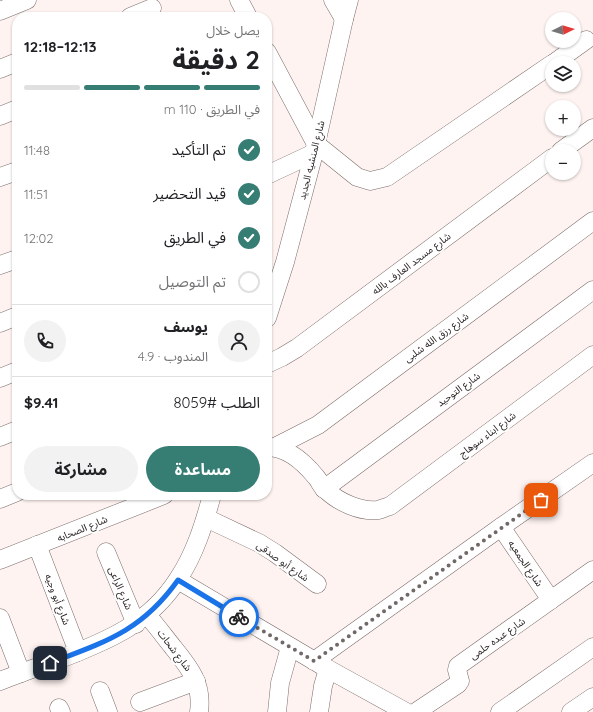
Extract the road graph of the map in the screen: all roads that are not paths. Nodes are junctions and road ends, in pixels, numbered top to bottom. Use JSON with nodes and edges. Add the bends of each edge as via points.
{"nodes":[{"id":1,"x":27,"y":0,"type":"edge"},
{"id":2,"x":239,"y":0,"type":"edge"},
{"id":3,"x":333,"y":0,"type":"edge"},
{"id":4,"x":349,"y":0,"type":"edge"},
{"id":5,"x":152,"y":8,"type":"edge"},
{"id":6,"x":0,"y":11,"type":"edge"},
{"id":7,"x":142,"y":12,"type":"edge"},
{"id":8,"x":245,"y":12,"type":"edge"},
{"id":9,"x":344,"y":19,"type":"junction"},
{"id":10,"x":586,"y":40,"type":"dead end"},
{"id":11,"x":564,"y":56,"type":"edge"},
{"id":12,"x":272,"y":62,"type":"edge"},
{"id":13,"x":12,"y":64,"type":"edge"},
{"id":14,"x":0,"y":69,"type":"edge"},
{"id":15,"x":545,"y":69,"type":"edge"},
{"id":16,"x":12,"y":111,"type":"edge"},
{"id":17,"x":0,"y":116,"type":"edge"},
{"id":18,"x":593,"y":128,"type":"edge"},
{"id":19,"x":571,"y":144,"type":"edge"},
{"id":20,"x":315,"y":148,"type":"junction"},
{"id":21,"x":545,"y":163,"type":"edge"},
{"id":22,"x":12,"y":172,"type":"edge"},
{"id":23,"x":272,"y":172,"type":"edge"},
{"id":24,"x":0,"y":177,"type":"edge"},
{"id":25,"x":593,"y":221,"type":"edge"},
{"id":26,"x":12,"y":261,"type":"edge"},
{"id":27,"x":285,"y":262,"type":"junction"},
{"id":28,"x":0,"y":265,"type":"edge"},
{"id":29,"x":272,"y":267,"type":"edge"},
{"id":30,"x":593,"y":290,"type":"edge"},
{"id":31,"x":272,"y":302,"type":"edge"},
{"id":32,"x":12,"y":318,"type":"edge"},
{"id":33,"x":0,"y":323,"type":"edge"},
{"id":34,"x":593,"y":355,"type":"edge"},
{"id":35,"x":272,"y":362,"type":"edge"},
{"id":36,"x":12,"y":373,"type":"edge"},
{"id":37,"x":0,"y":378,"type":"edge"},
{"id":38,"x":12,"y":432,"type":"edge"},
{"id":39,"x":0,"y":437,"type":"edge"},
{"id":40,"x":272,"y":447,"type":"edge"},
{"id":41,"x":272,"y":447,"type":"edge"},
{"id":42,"x":593,"y":463,"type":"edge"},
{"id":43,"x":324,"y":489,"type":"junction"},
{"id":44,"x":12,"y":494,"type":"edge"},
{"id":45,"x":0,"y":498,"type":"edge"},
{"id":46,"x":152,"y":500,"type":"edge"},
{"id":47,"x":211,"y":500,"type":"edge"},
{"id":48,"x":206,"y":518,"type":"junction"},
{"id":49,"x":501,"y":527,"type":"junction"},
{"id":50,"x":37,"y":546,"type":"junction"},
{"id":51,"x":106,"y":552,"type":"dead end"},
{"id":52,"x":0,"y":560,"type":"edge"},
{"id":53,"x":593,"y":570,"type":"edge"},
{"id":54,"x":178,"y":580,"type":"junction"},
{"id":55,"x":317,"y":584,"type":"dead end"},
{"id":56,"x":551,"y":600,"type":"junction"},
{"id":57,"x":0,"y":618,"type":"edge"},
{"id":58,"x":142,"y":619,"type":"junction"},
{"id":59,"x":290,"y":647,"type":"junction"},
{"id":60,"x":593,"y":647,"type":"edge"},
{"id":61,"x":78,"y":652,"type":"junction"},
{"id":62,"x":321,"y":665,"type":"junction"},
{"id":63,"x":21,"y":673,"type":"junction"},
{"id":64,"x":0,"y":680,"type":"edge"},
{"id":65,"x":196,"y":681,"type":"junction"},
{"id":66,"x":100,"y":691,"type":"dead end"},
{"id":67,"x":593,"y":697,"type":"edge"},
{"id":68,"x":140,"y":702,"type":"dead end"},
{"id":69,"x":108,"y":712,"type":"edge"},
{"id":70,"x":198,"y":712,"type":"edge"},
{"id":71,"x":277,"y":712,"type":"edge"},
{"id":72,"x":319,"y":712,"type":"edge"},
{"id":73,"x":406,"y":712,"type":"edge"},
{"id":74,"x":416,"y":712,"type":"edge"},
{"id":75,"x":500,"y":712,"type":"edge"},
{"id":76,"x":571,"y":712,"type":"edge"}],
"edges":[{"from":1,"to":6,"type":"street"},
{"from":2,"to":8,"type":"street"},
{"from":3,"to":9,"type":"street"},
{"from":4,"to":9,"type":"street","name":"شارع المنشيه الجديد"},
{"from":5,"to":7,"type":"street"},
{"from":9,"to":20,"type":"street","name":"شارع المنشيه الجديد"},
{"from":10,"to":11,"type":"street"},
{"from":12,"to":20,"type":"street"},
{"from":13,"to":14,"type":"street"},
{"from":15,"to":20,"type":"street","via":[[387,177],[370,181],[357,177]]},
{"from":16,"to":17,"type":"street"},
{"from":18,"to":19,"type":"street"},
{"from":20,"to":23,"type":"street"},
{"from":20,"to":27,"type":"street","name":"شارع المنشيه الجديد"},
{"from":21,"to":35,"type":"street","name":"شارع مسجد العارف بالله","via":[[296,348]]},
{"from":22,"to":24,"type":"street"},
{"from":25,"to":40,"type":"street","name":"شارع رزق الله شلبى","via":[[318,425]]},
{"from":26,"to":28,"type":"street"},
{"from":27,"to":29,"type":"street"},
{"from":27,"to":31,"type":"street","name":"شارع المنشيه الجديد"},
{"from":30,"to":43,"type":"street","name":"شارع التوحيد"},
{"from":32,"to":33,"type":"street"},
{"from":34,"to":43,"type":"street","name":"شارع ابناء سوهاج","via":[[390,506],[379,510],[366,510],[340,500]]},
{"from":36,"to":37,"type":"street"},
{"from":38,"to":39,"type":"street"},
{"from":41,"to":43,"type":"street","via":[[292,454],[306,465]]},
{"from":42,"to":49,"type":"street"},
{"from":44,"to":45,"type":"street"},
{"from":46,"to":50,"type":"street","name":"شارع الصحابه"},
{"from":47,"to":48,"type":"street"},
{"from":48,"to":54,"type":"street"},
{"from":48,"to":55,"type":"street","name":"شارع أبو صدقى","via":[[260,543]]},
{"from":49,"to":56,"type":"street","name":"شارع الجمعيه"},
{"from":49,"to":62,"type":"street"},
{"from":50,"to":52,"type":"street","name":"شارع الصحابه"},
{"from":50,"to":61,"type":"street","name":"شارع أبو وجيه"},
{"from":51,"to":58,"type":"street","name":"شارع الراعى"},
{"from":53,"to":56,"type":"street","name":"شارع عبده حلمى"},
{"from":54,"to":58,"type":"street"},
{"from":54,"to":59,"type":"street"},
{"from":56,"to":74,"type":"street","name":"شارع عبده حلمى","via":[[458,666],[458,684]]},
{"from":57,"to":63,"type":"street"},
{"from":58,"to":61,"type":"street","via":[[107,641]]},
{"from":58,"to":65,"type":"street","name":"شارع شحات","via":[[190,668]]},
{"from":59,"to":62,"type":"street"},
{"from":59,"to":71,"type":"street","via":[[280,683]]},
{"from":60,"to":75,"type":"street"},
{"from":61,"to":63,"type":"street"},
{"from":62,"to":72,"type":"street","via":[[323,686]]},
{"from":62,"to":73,"type":"street"},
{"from":63,"to":64,"type":"street"},
{"from":65,"to":68,"type":"street"},
{"from":65,"to":70,"type":"street","name":"شارع شحات","via":[[199,694]]},
{"from":66,"to":69,"type":"street"},
{"from":67,"to":76,"type":"street"}]}
